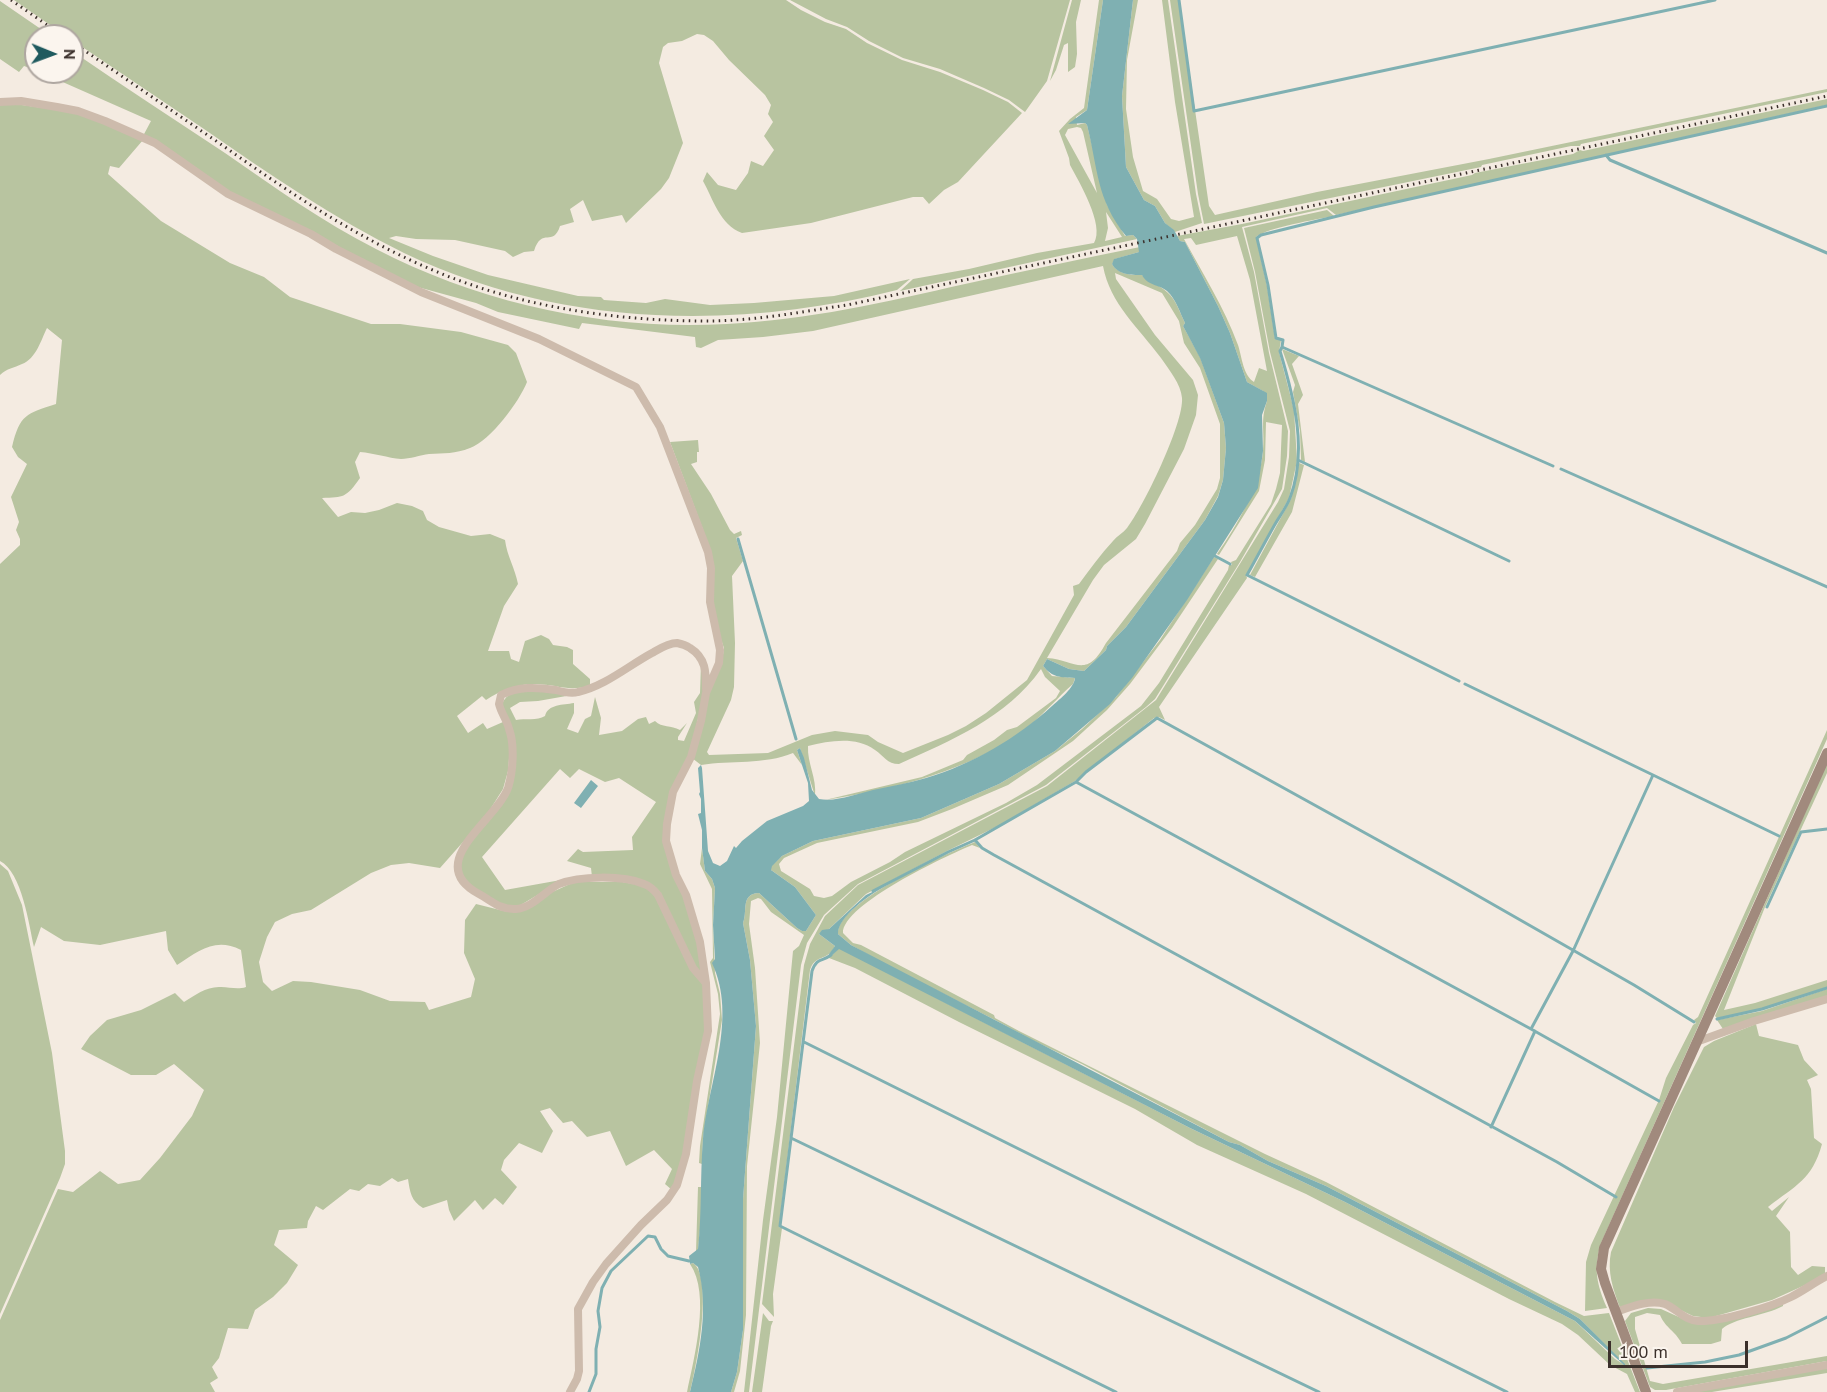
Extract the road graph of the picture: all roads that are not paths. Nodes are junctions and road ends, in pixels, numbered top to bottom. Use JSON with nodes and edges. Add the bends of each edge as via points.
{"nodes":[{"id":1,"x":0,"y":102,"type":"edge"},
{"id":2,"x":706,"y":693,"type":"junction"},
{"id":3,"x":1827,"y":753,"type":"edge"},
{"id":4,"x":706,"y":983,"type":"junction"},
{"id":5,"x":1827,"y":999,"type":"edge"},
{"id":6,"x":1699,"y":1041,"type":"junction"},
{"id":7,"x":1827,"y":1276,"type":"edge"},
{"id":8,"x":1616,"y":1312,"type":"junction"},
{"id":9,"x":1827,"y":1365,"type":"edge"},
{"id":10,"x":570,"y":1392,"type":"edge"},
{"id":11,"x":1646,"y":1392,"type":"edge"},
{"id":12,"x":1677,"y":1392,"type":"edge"}],
"edges":[{"from":1,"to":2,"type":"street","via":[[21,100],[78,111],[105,121],[154,143],[228,194],[421,292],[539,339],[636,387],[660,427],[708,552],[710,602],[720,650]]},
{"from":2,"to":4,"type":"street","via":[[691,758],[673,792],[666,841],[694,921]]},
{"from":2,"to":4,"type":"street","via":[[703,661],[696,652],[677,643],[664,646],[593,688],[575,693],[539,687],[501,695],[498,704],[511,739],[508,788],[489,817],[466,841],[458,866],[464,885],[507,909],[520,908],[576,879],[626,878],[643,883],[658,895],[693,968]]},
{"from":3,"to":6,"type":"main road"},
{"from":4,"to":10,"type":"street","via":[[708,1031],[683,1170],[668,1200],[606,1264],[578,1309],[579,1371]]},
{"from":5,"to":6,"type":"street"},
{"from":6,"to":8,"type":"main road","via":[[1604,1248],[1601,1269]]},
{"from":7,"to":8,"type":"street","via":[[1792,1296],[1748,1312],[1713,1319],[1692,1320],[1664,1304],[1654,1303]]},
{"from":8,"to":11,"type":"main road"},
{"from":9,"to":12,"type":"street"}]}
